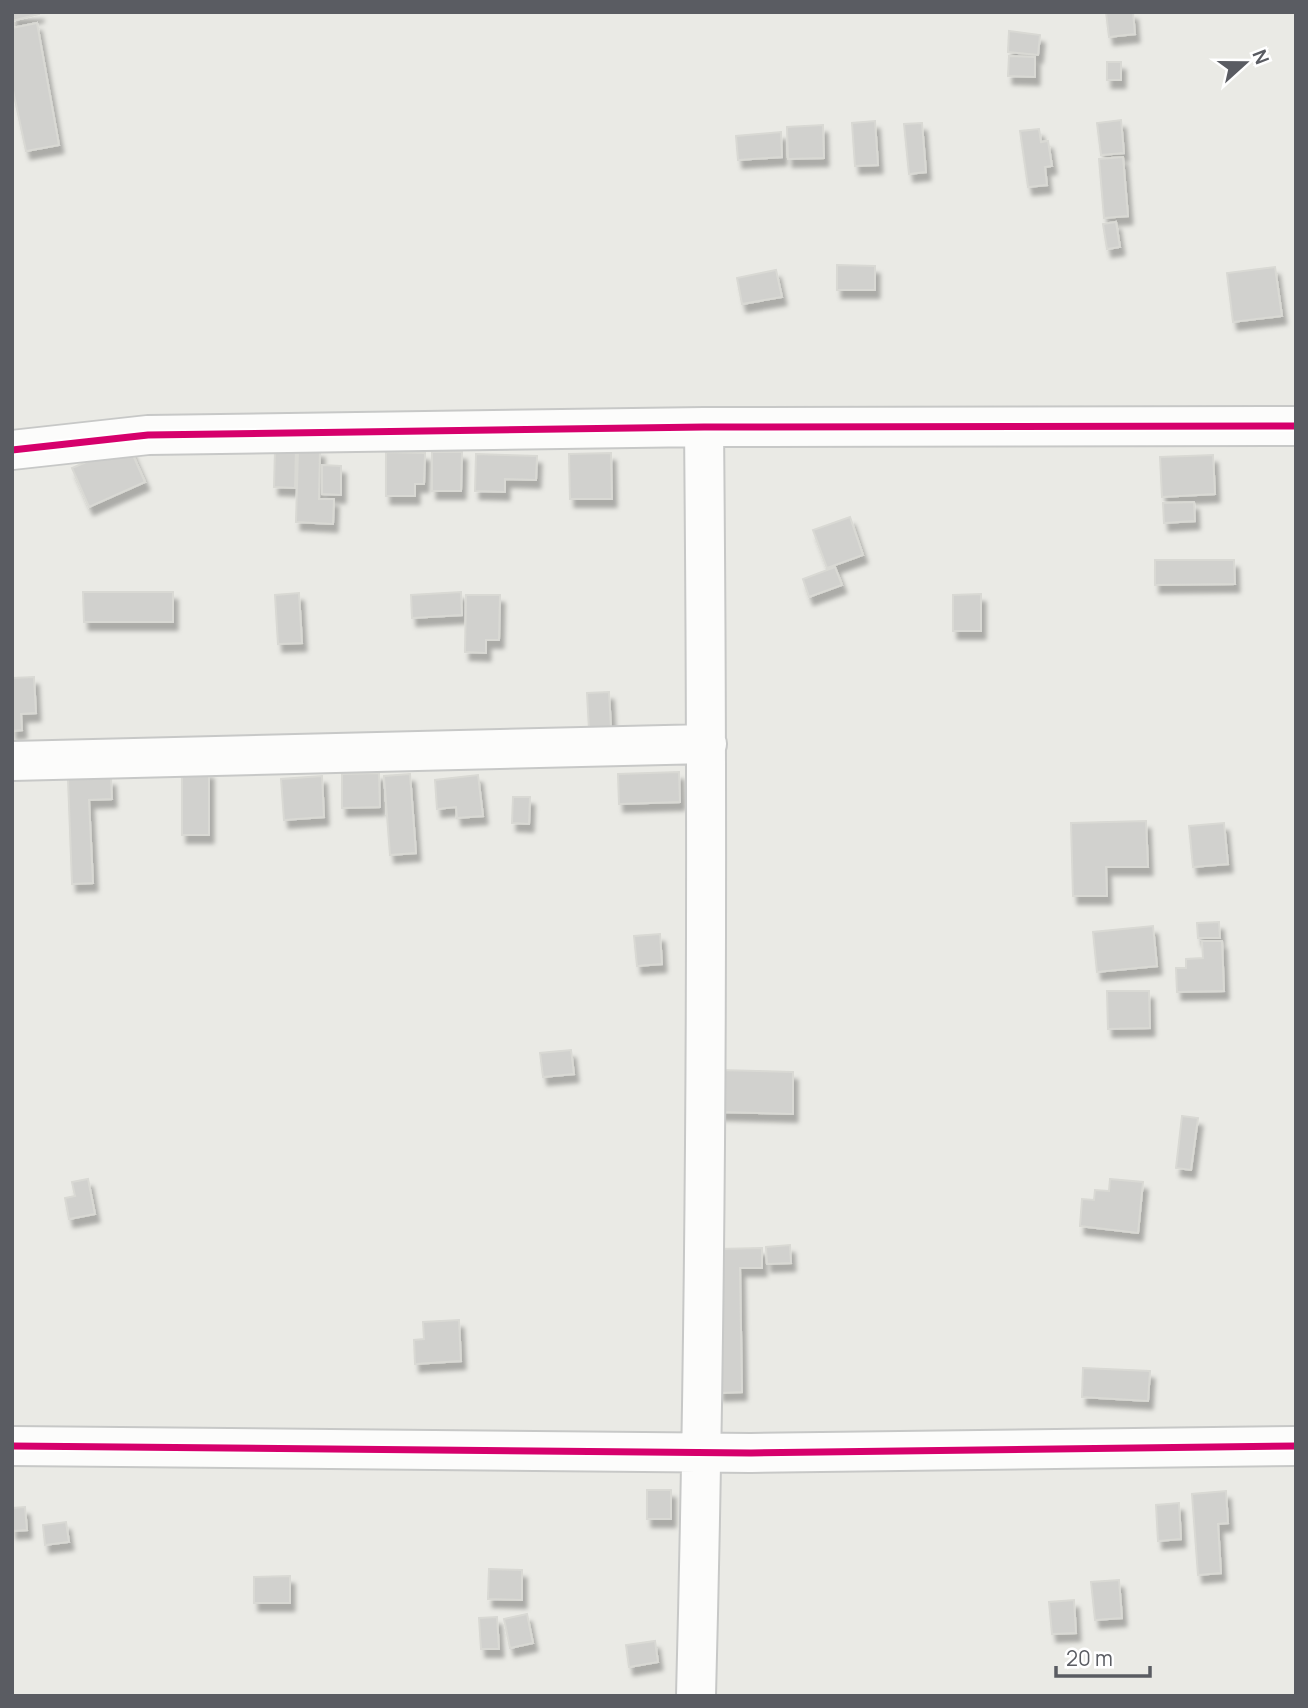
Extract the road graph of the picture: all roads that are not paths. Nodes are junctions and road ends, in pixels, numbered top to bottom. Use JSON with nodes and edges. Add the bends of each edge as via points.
{"nodes":[{"id":1,"x":1296,"y":426,"type":"edge"},
{"id":2,"x":704,"y":427,"type":"junction"},
{"id":3,"x":12,"y":450,"type":"edge"},
{"id":4,"x":707,"y":744,"type":"junction"},
{"id":5,"x":12,"y":761,"type":"edge"},
{"id":6,"x":12,"y":1446,"type":"edge"},
{"id":7,"x":1296,"y":1446,"type":"edge"},
{"id":8,"x":702,"y":1452,"type":"junction"},
{"id":9,"x":696,"y":1696,"type":"edge"}],
"edges":[{"from":1,"to":2,"type":"street"},
{"from":2,"to":3,"type":"street","via":[[148,435]]},
{"from":2,"to":4,"type":"street"},
{"from":4,"to":5,"type":"street"},
{"from":4,"to":8,"type":"street"},
{"from":6,"to":8,"type":"street"},
{"from":7,"to":8,"type":"street"},
{"from":8,"to":9,"type":"street"}]}
